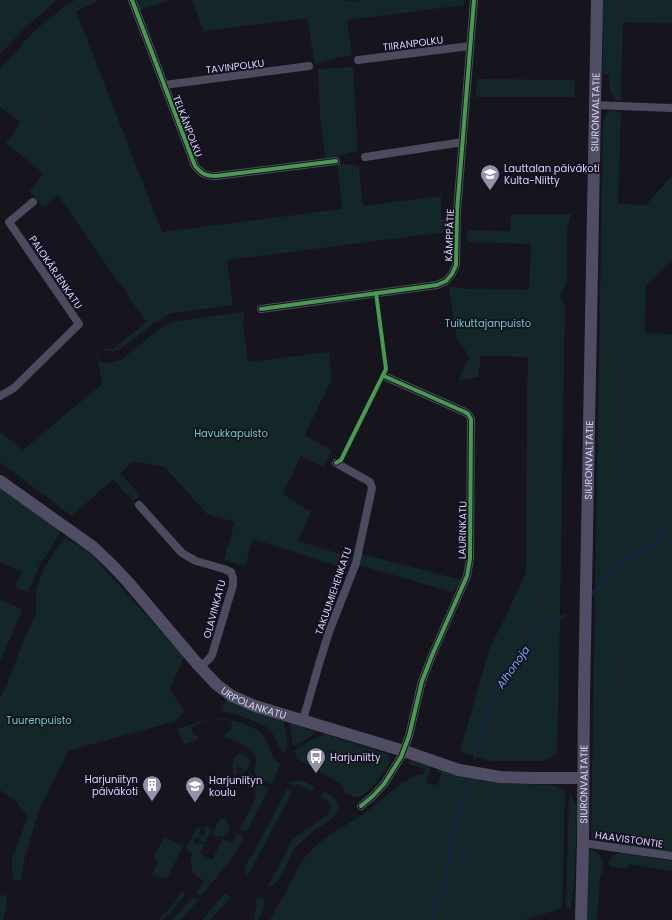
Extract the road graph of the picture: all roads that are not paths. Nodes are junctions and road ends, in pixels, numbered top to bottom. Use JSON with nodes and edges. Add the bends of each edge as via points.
{"nodes":[{"id":1,"x":132,"y":0,"type":"edge"},
{"id":2,"x":474,"y":0,"type":"edge"},
{"id":3,"x":597,"y":0,"type":"edge"},
{"id":4,"x":470,"y":46,"type":"junction"},
{"id":5,"x":358,"y":60,"type":"dead end"},
{"id":6,"x":309,"y":66,"type":"dead end"},
{"id":7,"x":164,"y":85,"type":"junction"},
{"id":8,"x":594,"y":105,"type":"junction"},
{"id":9,"x":672,"y":108,"type":"edge"},
{"id":10,"x":463,"y":142,"type":"junction"},
{"id":11,"x":365,"y":157,"type":"dead end"},
{"id":12,"x":336,"y":161,"type":"dead end"},
{"id":13,"x":33,"y":202,"type":"dead end"},
{"id":14,"x":261,"y":309,"type":"dead end"},
{"id":15,"x":384,"y":376,"type":"dead end"},
{"id":16,"x":0,"y":396,"type":"edge"},
{"id":17,"x":336,"y":463,"type":"dead end"},
{"id":18,"x":0,"y":481,"type":"edge"},
{"id":19,"x":139,"y":505,"type":"dead end"},
{"id":20,"x":200,"y":667,"type":"junction"},
{"id":21,"x":303,"y":720,"type":"junction"},
{"id":22,"x":404,"y":751,"type":"junction"},
{"id":23,"x":583,"y":778,"type":"junction"},
{"id":24,"x":361,"y":806,"type":"dead end"},
{"id":25,"x":583,"y":843,"type":"junction"},
{"id":26,"x":672,"y":856,"type":"edge"},
{"id":27,"x":581,"y":920,"type":"edge"}],
"edges":[{"from":1,"to":7,"type":"street","name":"TELKÄNPOLKU"},
{"from":2,"to":4,"type":"street","name":"KÄMPPÄTIE"},
{"from":3,"to":8,"type":"main road","name":"SIURONVALTATIE"},
{"from":4,"to":5,"type":"street","name":"TIIRANPOLKU"},
{"from":4,"to":10,"type":"street","name":"KÄMPPÄTIE"},
{"from":6,"to":7,"type":"street","name":"TAVINPOLKU"},
{"from":7,"to":12,"type":"street","name":"TELKÄNPOLKU","via":[[195,166],[208,176]]},
{"from":8,"to":9,"type":"street"},
{"from":8,"to":23,"type":"main road","name":"SIURONVALTATIE"},
{"from":10,"to":11,"type":"street"},
{"from":10,"to":14,"type":"street","name":"KÄMPPÄTIE","via":[[457,210],[456,265],[446,281],[433,285]]},
{"from":13,"to":16,"type":"street","name":"PALOKÄRJENKATU","via":[[10,222],[79,324],[14,388]]},
{"from":15,"to":22,"type":"street","name":"LAURINKATU","via":[[468,414],[470,419],[470,559],[467,576],[422,681]]},
{"from":17,"to":21,"type":"street","name":"TAKUUMIEHENKATU","via":[[370,482],[372,488],[356,563],[329,632]]},
{"from":18,"to":20,"type":"main road","name":"URPOLANKATU","via":[[93,547],[128,582]]},
{"from":19,"to":20,"type":"street","name":"OLAVINKATU","via":[[182,553],[196,561],[231,572],[232,585],[212,654]]},
{"from":20,"to":21,"type":"main road","name":"URPOLANKATU","via":[[232,696],[255,706]]},
{"from":21,"to":22,"type":"main road","name":"URPOLANKATU"},
{"from":22,"to":23,"type":"main road","name":"URPOLANKATU","via":[[459,770],[500,777]]},
{"from":22,"to":24,"type":"street","name":"LAURINKATU","via":[[384,784]]},
{"from":23,"to":25,"type":"main road","name":"SIURONVALTATIE"},
{"from":25,"to":26,"type":"street","name":"HAAVISTONTIE"},
{"from":25,"to":27,"type":"main road","name":"SIURONVALTATIE"}]}
